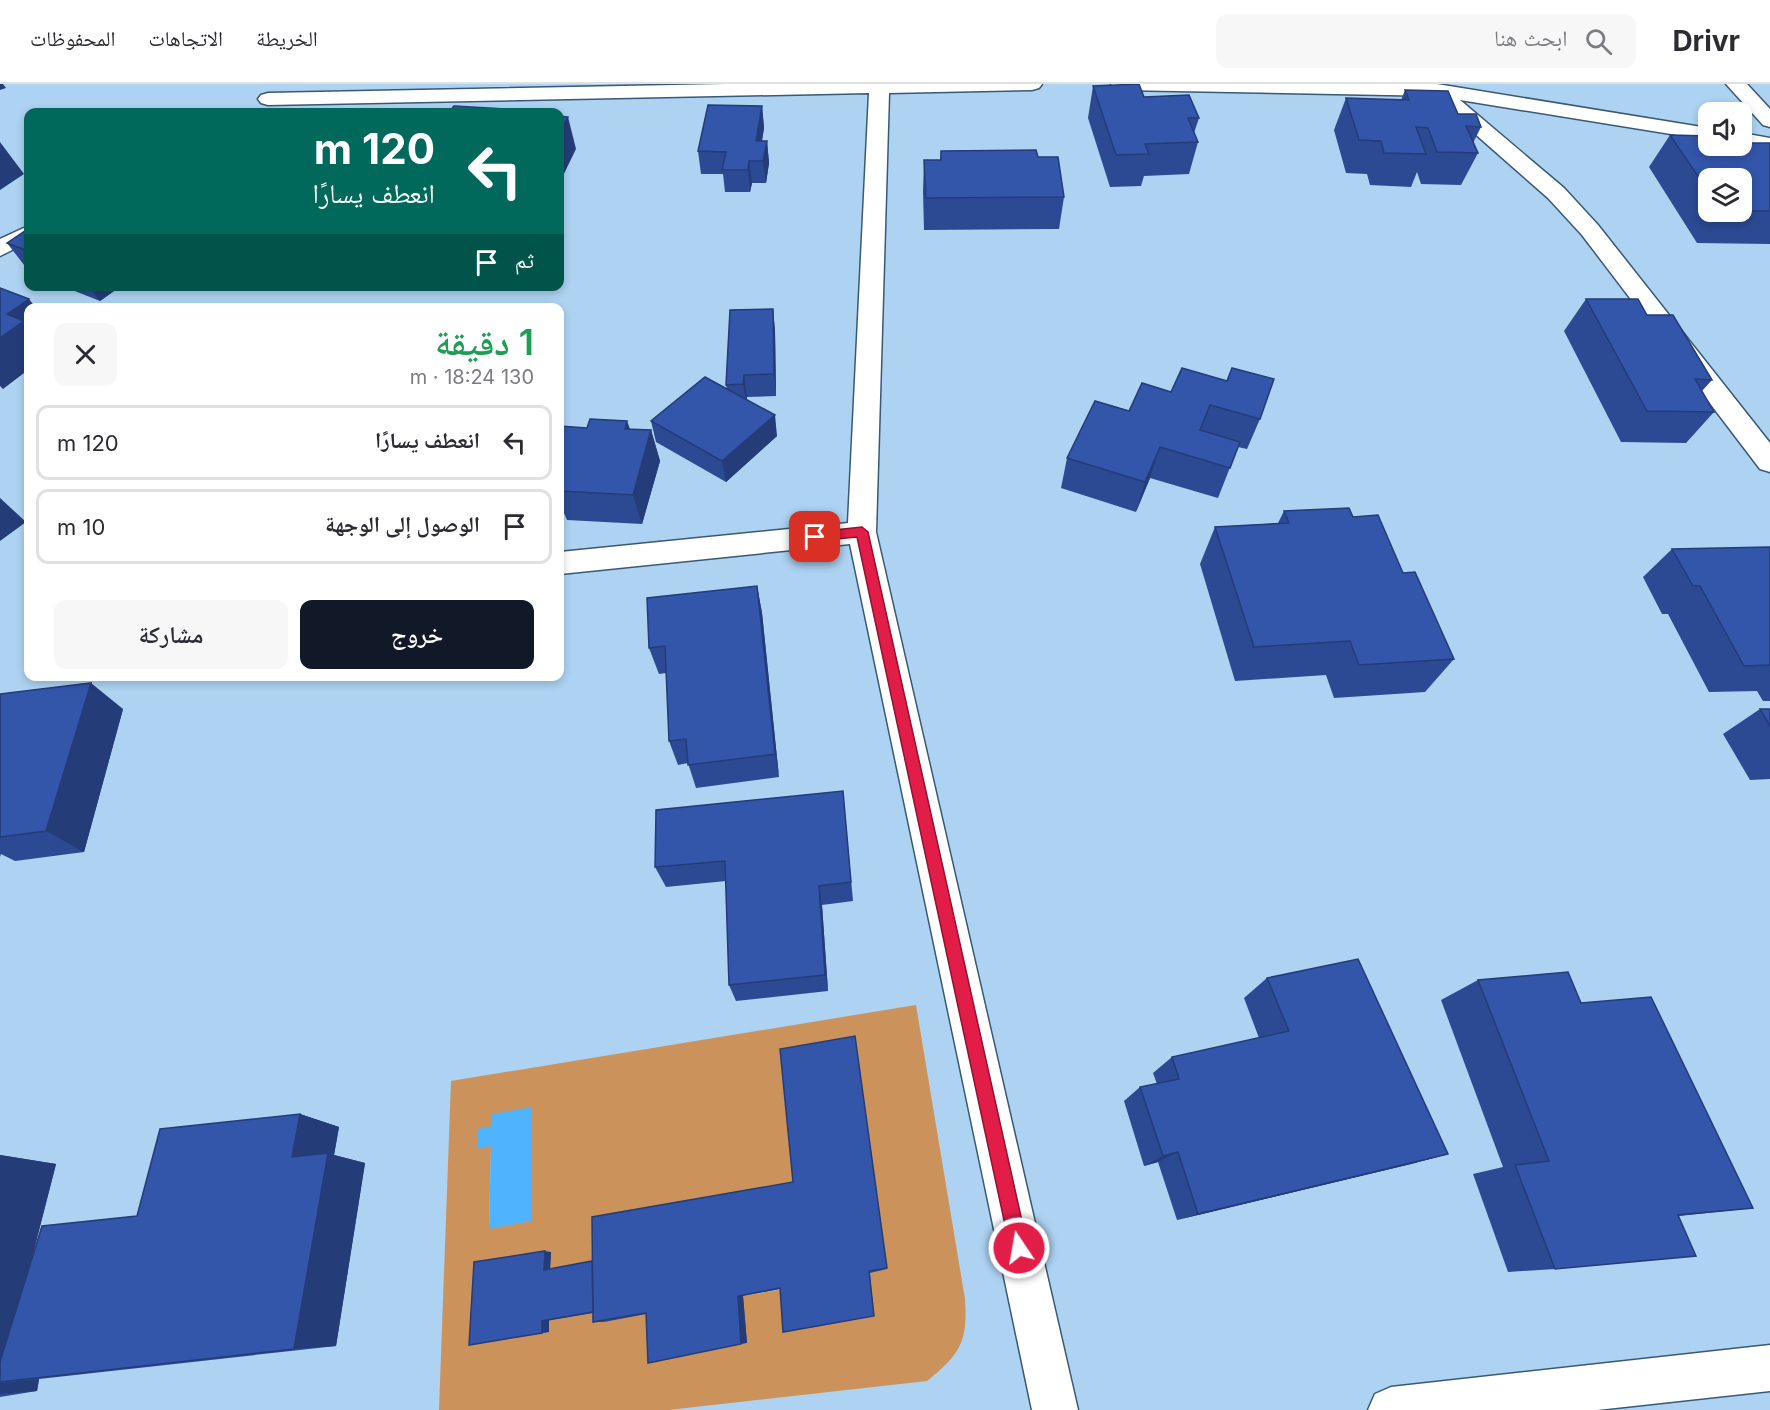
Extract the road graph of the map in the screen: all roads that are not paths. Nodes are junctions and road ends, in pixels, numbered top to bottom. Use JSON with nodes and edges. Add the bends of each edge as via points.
{"nodes":[{"id":1,"x":292,"y":84,"type":"edge"},
{"id":2,"x":1032,"y":84,"type":"edge"},
{"id":3,"x":1121,"y":84,"type":"edge"},
{"id":4,"x":1736,"y":84,"type":"edge"},
{"id":5,"x":879,"y":87,"type":"junction"},
{"id":6,"x":1433,"y":87,"type":"edge"},
{"id":7,"x":1770,"y":121,"type":"edge"},
{"id":8,"x":1698,"y":132,"type":"edge"},
{"id":9,"x":1752,"y":141,"type":"edge"},
{"id":10,"x":1770,"y":144,"type":"edge"},
{"id":11,"x":24,"y":235,"type":"edge"},
{"id":12,"x":0,"y":249,"type":"edge"},
{"id":13,"x":1770,"y":462,"type":"edge"},
{"id":14,"x":862,"y":532,"type":"junction"},
{"id":15,"x":564,"y":563,"type":"edge"},
{"id":16,"x":1770,"y":1368,"type":"edge"},
{"id":17,"x":1055,"y":1410,"type":"edge"},
{"id":18,"x":1391,"y":1410,"type":"edge"}],
"edges":[{"from":1,"to":5,"type":"street","via":[[259,103]]},
{"from":2,"to":5,"type":"street"},
{"from":3,"to":6,"type":"street"},
{"from":4,"to":7,"type":"street"},
{"from":5,"to":14,"type":"street"},
{"from":6,"to":8,"type":"street"},
{"from":6,"to":13,"type":"street","via":[[1556,193],[1590,230]]},
{"from":9,"to":10,"type":"street"},
{"from":11,"to":12,"type":"street"},
{"from":14,"to":15,"type":"street"},
{"from":14,"to":17,"type":"street"},
{"from":16,"to":18,"type":"street"}]}
